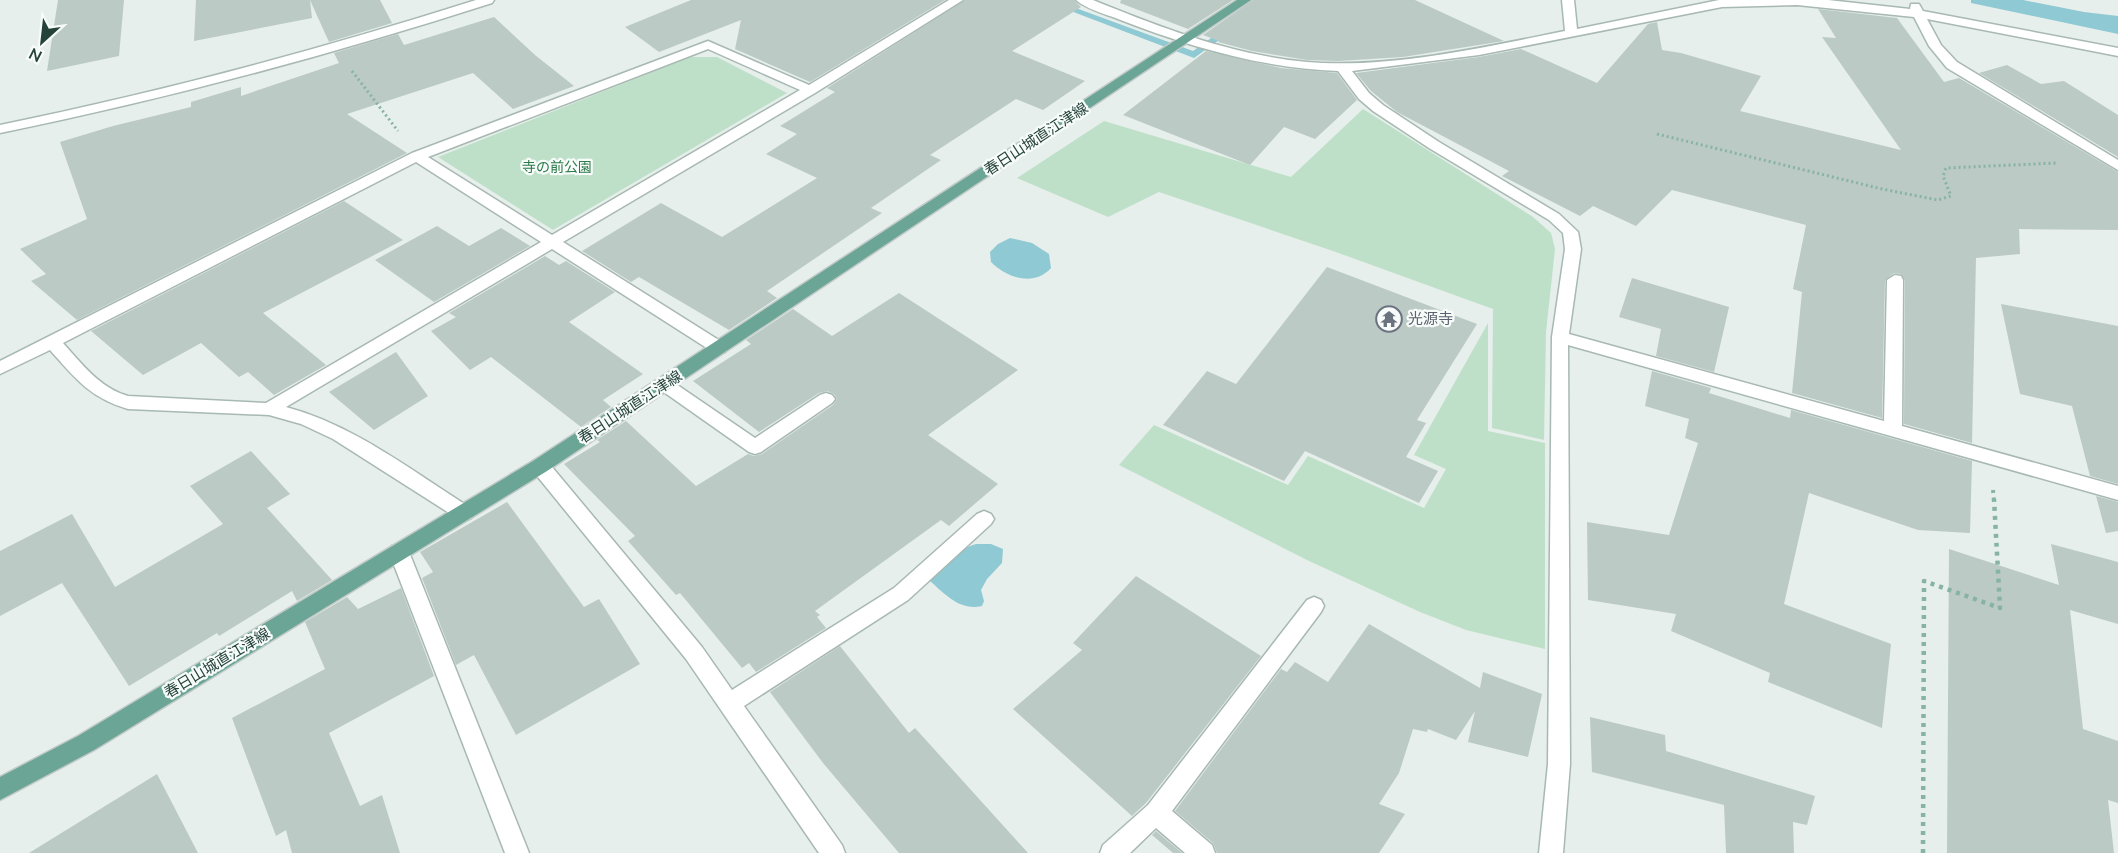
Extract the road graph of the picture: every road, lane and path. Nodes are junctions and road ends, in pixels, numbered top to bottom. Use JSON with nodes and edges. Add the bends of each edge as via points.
{"nodes":[{"id":1,"x":488,"y":0,"type":"edge"},
{"id":2,"x":957,"y":0,"type":"edge"},
{"id":3,"x":1082,"y":0,"type":"edge"},
{"id":4,"x":1245,"y":0,"type":"edge"},
{"id":5,"x":1568,"y":0,"type":"edge"},
{"id":6,"x":1911,"y":0,"type":"edge"},
{"id":7,"x":1822,"y":1,"type":"edge"},
{"id":8,"x":1920,"y":14,"type":"junction"},
{"id":9,"x":1571,"y":34,"type":"junction"},
{"id":10,"x":1185,"y":41,"type":"junction"},
{"id":11,"x":334,"y":48,"type":"junction"},
{"id":12,"x":2118,"y":52,"type":"edge"},
{"id":13,"x":1343,"y":68,"type":"junction"},
{"id":14,"x":810,"y":90,"type":"junction"},
{"id":15,"x":0,"y":129,"type":"edge"},
{"id":16,"x":1658,"y":134,"type":"dead end"},
{"id":17,"x":417,"y":156,"type":"junction"},
{"id":18,"x":2115,"y":164,"type":"edge"},
{"id":19,"x":551,"y":243,"type":"junction"},
{"id":20,"x":1895,"y":280,"type":"dead end"},
{"id":21,"x":1560,"y":337,"type":"junction"},
{"id":22,"x":53,"y":342,"type":"junction"},
{"id":23,"x":719,"y":348,"type":"junction"},
{"id":24,"x":0,"y":368,"type":"edge"},
{"id":25,"x":664,"y":384,"type":"junction"},
{"id":26,"x":826,"y":399,"type":"dead end"},
{"id":27,"x":270,"y":409,"type":"junction"},
{"id":28,"x":1893,"y":430,"type":"junction"},
{"id":29,"x":1991,"y":456,"type":"junction"},
{"id":30,"x":540,"y":466,"type":"junction"},
{"id":31,"x":2118,"y":493,"type":"edge"},
{"id":32,"x":464,"y":513,"type":"junction"},
{"id":33,"x":984,"y":519,"type":"dead end"},
{"id":34,"x":399,"y":552,"type":"junction"},
{"id":35,"x":1314,"y":606,"type":"dead end"},
{"id":36,"x":729,"y":704,"type":"junction"},
{"id":37,"x":0,"y":789,"type":"edge"},
{"id":38,"x":1156,"y":813,"type":"junction"},
{"id":39,"x":517,"y":853,"type":"edge"},
{"id":40,"x":833,"y":853,"type":"edge"},
{"id":41,"x":1112,"y":853,"type":"edge"},
{"id":42,"x":1203,"y":853,"type":"edge"},
{"id":43,"x":1551,"y":853,"type":"edge"},
{"id":44,"x":1923,"y":853,"type":"edge"}],
"edges":[{"from":1,"to":11,"type":"street"},
{"from":2,"to":14,"type":"street"},
{"from":3,"to":10,"type":"street"},
{"from":4,"to":10,"type":"main road","name":"春日山城直江津線"},
{"from":5,"to":9,"type":"street"},
{"from":6,"to":8,"type":"street"},
{"from":7,"to":8,"type":"street"},
{"from":7,"to":9,"type":"street","via":[[1703,4]]},
{"from":8,"to":12,"type":"street"},
{"from":8,"to":18,"type":"street","via":[[1935,46],[1952,65]]},
{"from":9,"to":13,"type":"street","via":[[1459,54]]},
{"from":10,"to":13,"type":"street","via":[[1281,63]]},
{"from":10,"to":23,"type":"main road","name":"春日山城直江津線"},
{"from":11,"to":15,"type":"street","via":[[157,95]]},
{"from":11,"to":17,"type":"path"},
{"from":13,"to":21,"type":"street","via":[[1378,108],[1554,217],[1570,232],[1573,249]]},
{"from":14,"to":17,"type":"street","via":[[708,45]]},
{"from":14,"to":19,"type":"street"},
{"from":16,"to":18,"type":"path","via":[[1938,200],[1951,196],[1942,176],[1946,168]]},
{"from":17,"to":19,"type":"street"},
{"from":17,"to":22,"type":"street"},
{"from":19,"to":23,"type":"street"},
{"from":19,"to":27,"type":"street"},
{"from":20,"to":28,"type":"street"},
{"from":21,"to":28,"type":"street"},
{"from":21,"to":43,"type":"street","via":[[1559,764]]},
{"from":22,"to":24,"type":"street"},
{"from":22,"to":27,"type":"street","via":[[95,387],[124,404]]},
{"from":23,"to":25,"type":"main road","name":"春日山城直江津線"},
{"from":25,"to":26,"type":"street","via":[[755,447]]},
{"from":25,"to":30,"type":"main road","name":"春日山城直江津線"},
{"from":27,"to":32,"type":"street","via":[[339,434]]},
{"from":28,"to":29,"type":"street"},
{"from":29,"to":31,"type":"street"},
{"from":29,"to":44,"type":"path","via":[[2000,608],[1924,581]]},
{"from":30,"to":32,"type":"main road","name":"春日山城直江津線"},
{"from":30,"to":36,"type":"street","via":[[694,653]]},
{"from":32,"to":34,"type":"main road","name":"春日山城直江津線"},
{"from":33,"to":36,"type":"street","via":[[901,594]]},
{"from":34,"to":37,"type":"main road","name":"春日山城直江津線","via":[[86,743]]},
{"from":34,"to":39,"type":"street"},
{"from":35,"to":38,"type":"street"},
{"from":36,"to":40,"type":"street"},
{"from":38,"to":41,"type":"street"},
{"from":38,"to":42,"type":"street"}]}
